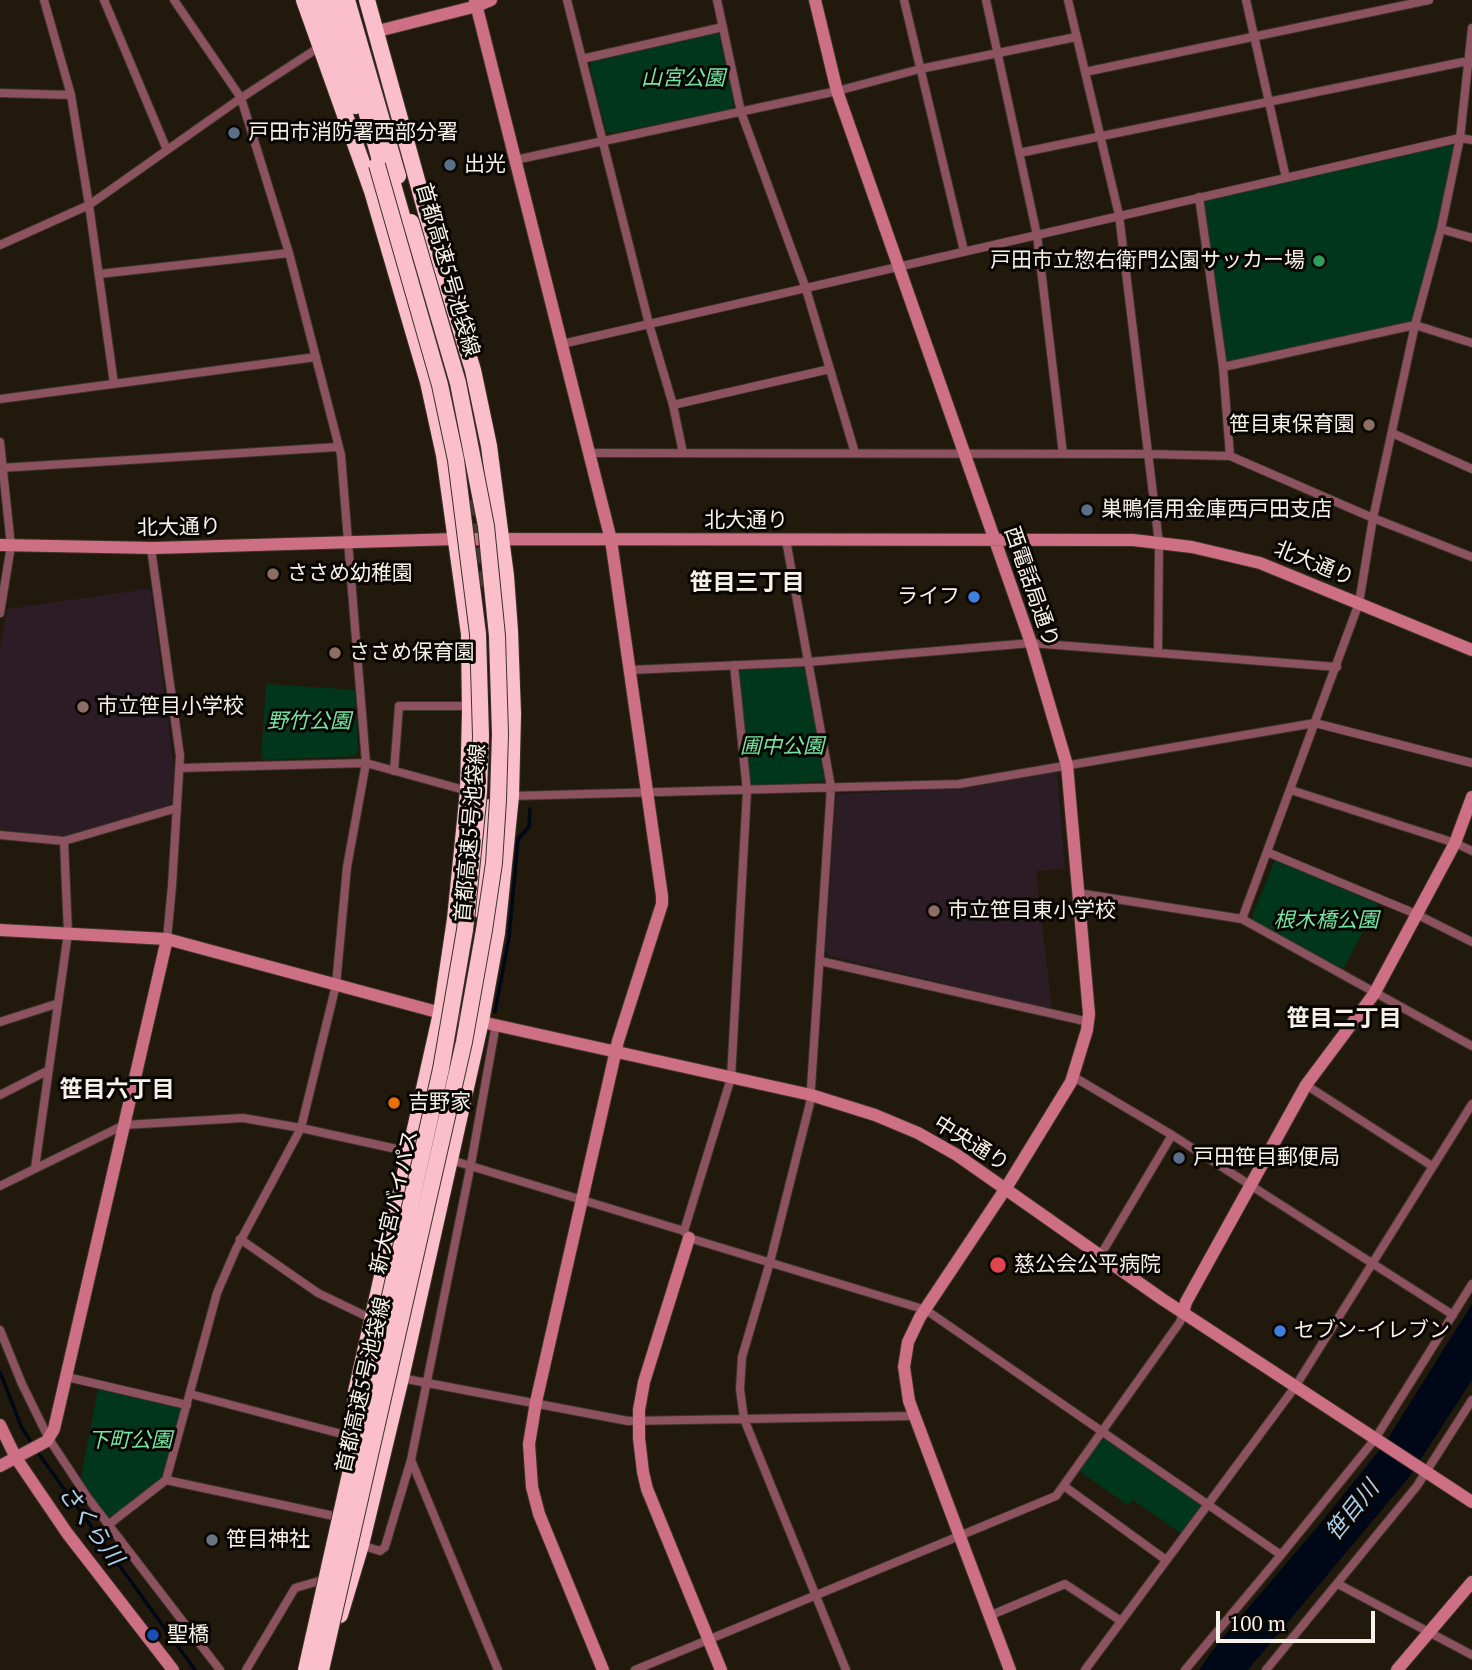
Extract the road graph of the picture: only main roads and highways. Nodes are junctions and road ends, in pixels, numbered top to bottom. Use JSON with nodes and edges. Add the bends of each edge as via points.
{"nodes":[{"id":1,"x":304,"y":0,"type":"edge"},
{"id":2,"x":309,"y":0,"type":"edge"},
{"id":3,"x":319,"y":0,"type":"edge"},
{"id":4,"x":332,"y":0,"type":"edge"},
{"id":5,"x":341,"y":0,"type":"edge"},
{"id":6,"x":347,"y":0,"type":"edge"},
{"id":7,"x":356,"y":0,"type":"edge"},
{"id":8,"x":367,"y":0,"type":"edge"},
{"id":9,"x":321,"y":46,"type":"junction"},
{"id":10,"x":377,"y":164,"type":"junction"},
{"id":11,"x":411,"y":222,"type":"junction"},
{"id":12,"x":484,"y":595,"type":"tunnel mouth"},
{"id":13,"x":470,"y":729,"type":"junction"},
{"id":14,"x":512,"y":729,"type":"junction"},
{"id":15,"x":491,"y":737,"type":"dead end"},
{"id":16,"x":488,"y":780,"type":"dead end"},
{"id":17,"x":468,"y":789,"type":"junction"},
{"id":18,"x":512,"y":791,"type":"junction"},
{"id":19,"x":465,"y":980,"type":"dead end"},
{"id":20,"x":353,"y":1437,"type":"junction"},
{"id":21,"x":340,"y":1615,"type":"junction"},
{"id":22,"x":298,"y":1670,"type":"edge"},
{"id":23,"x":306,"y":1670,"type":"edge"},
{"id":24,"x":321,"y":1670,"type":"edge"},
{"id":25,"x":329,"y":1670,"type":"edge"}],
"edges":[{"from":1,"to":9,"type":"highway"},
{"from":2,"to":9,"type":"highway"},
{"from":3,"to":10,"type":"highway"},
{"from":4,"to":5,"type":"highway","via":[[468,474],[452,385]]},
{"from":4,"to":10,"type":"highway","name":"首都高速5号池袋線"},
{"from":6,"to":11,"type":"highway","name":"首都高速5号池袋線"},
{"from":7,"to":11,"type":"highway","via":[[397,150]]},
{"from":8,"to":14,"type":"highway","via":[[473,370],[489,446],[510,631]]},
{"from":9,"to":13,"type":"highway","via":[[372,191],[428,382],[444,455],[469,634]]},
{"from":10,"to":23,"type":"highway","name":"首都高速5号池袋線","bridge":true,"via":[[440,386],[456,460],[478,634],[479,792],[464,930],[441,1069]]},
{"from":11,"to":24,"type":"highway","name":"首都高速5号池袋線","bridge":true,"via":[[458,383],[486,526],[498,648],[500,734],[494,863],[464,1042]]},
{"from":12,"to":15,"type":"highway","via":[[492,672]]},
{"from":13,"to":14,"type":"highway","via":[[477,749],[490,754],[504,750]]},
{"from":13,"to":17,"type":"highway"},
{"from":14,"to":18,"type":"highway"},
{"from":16,"to":19,"type":"highway"},
{"from":17,"to":18,"type":"highway","via":[[476,770],[489,765],[502,769]]},
{"from":17,"to":20,"type":"highway","via":[[441,1013],[356,1392]]},
{"from":18,"to":21,"type":"highway","via":[[488,1023]]},
{"from":20,"to":21,"type":"highway","name":"新大宮バイパス","via":[[380,1352],[449,1069]]},
{"from":20,"to":22,"type":"highway","name":"新大宮バイパス"},
{"from":21,"to":25,"type":"highway","name":"新大宮バイパス"}]}
